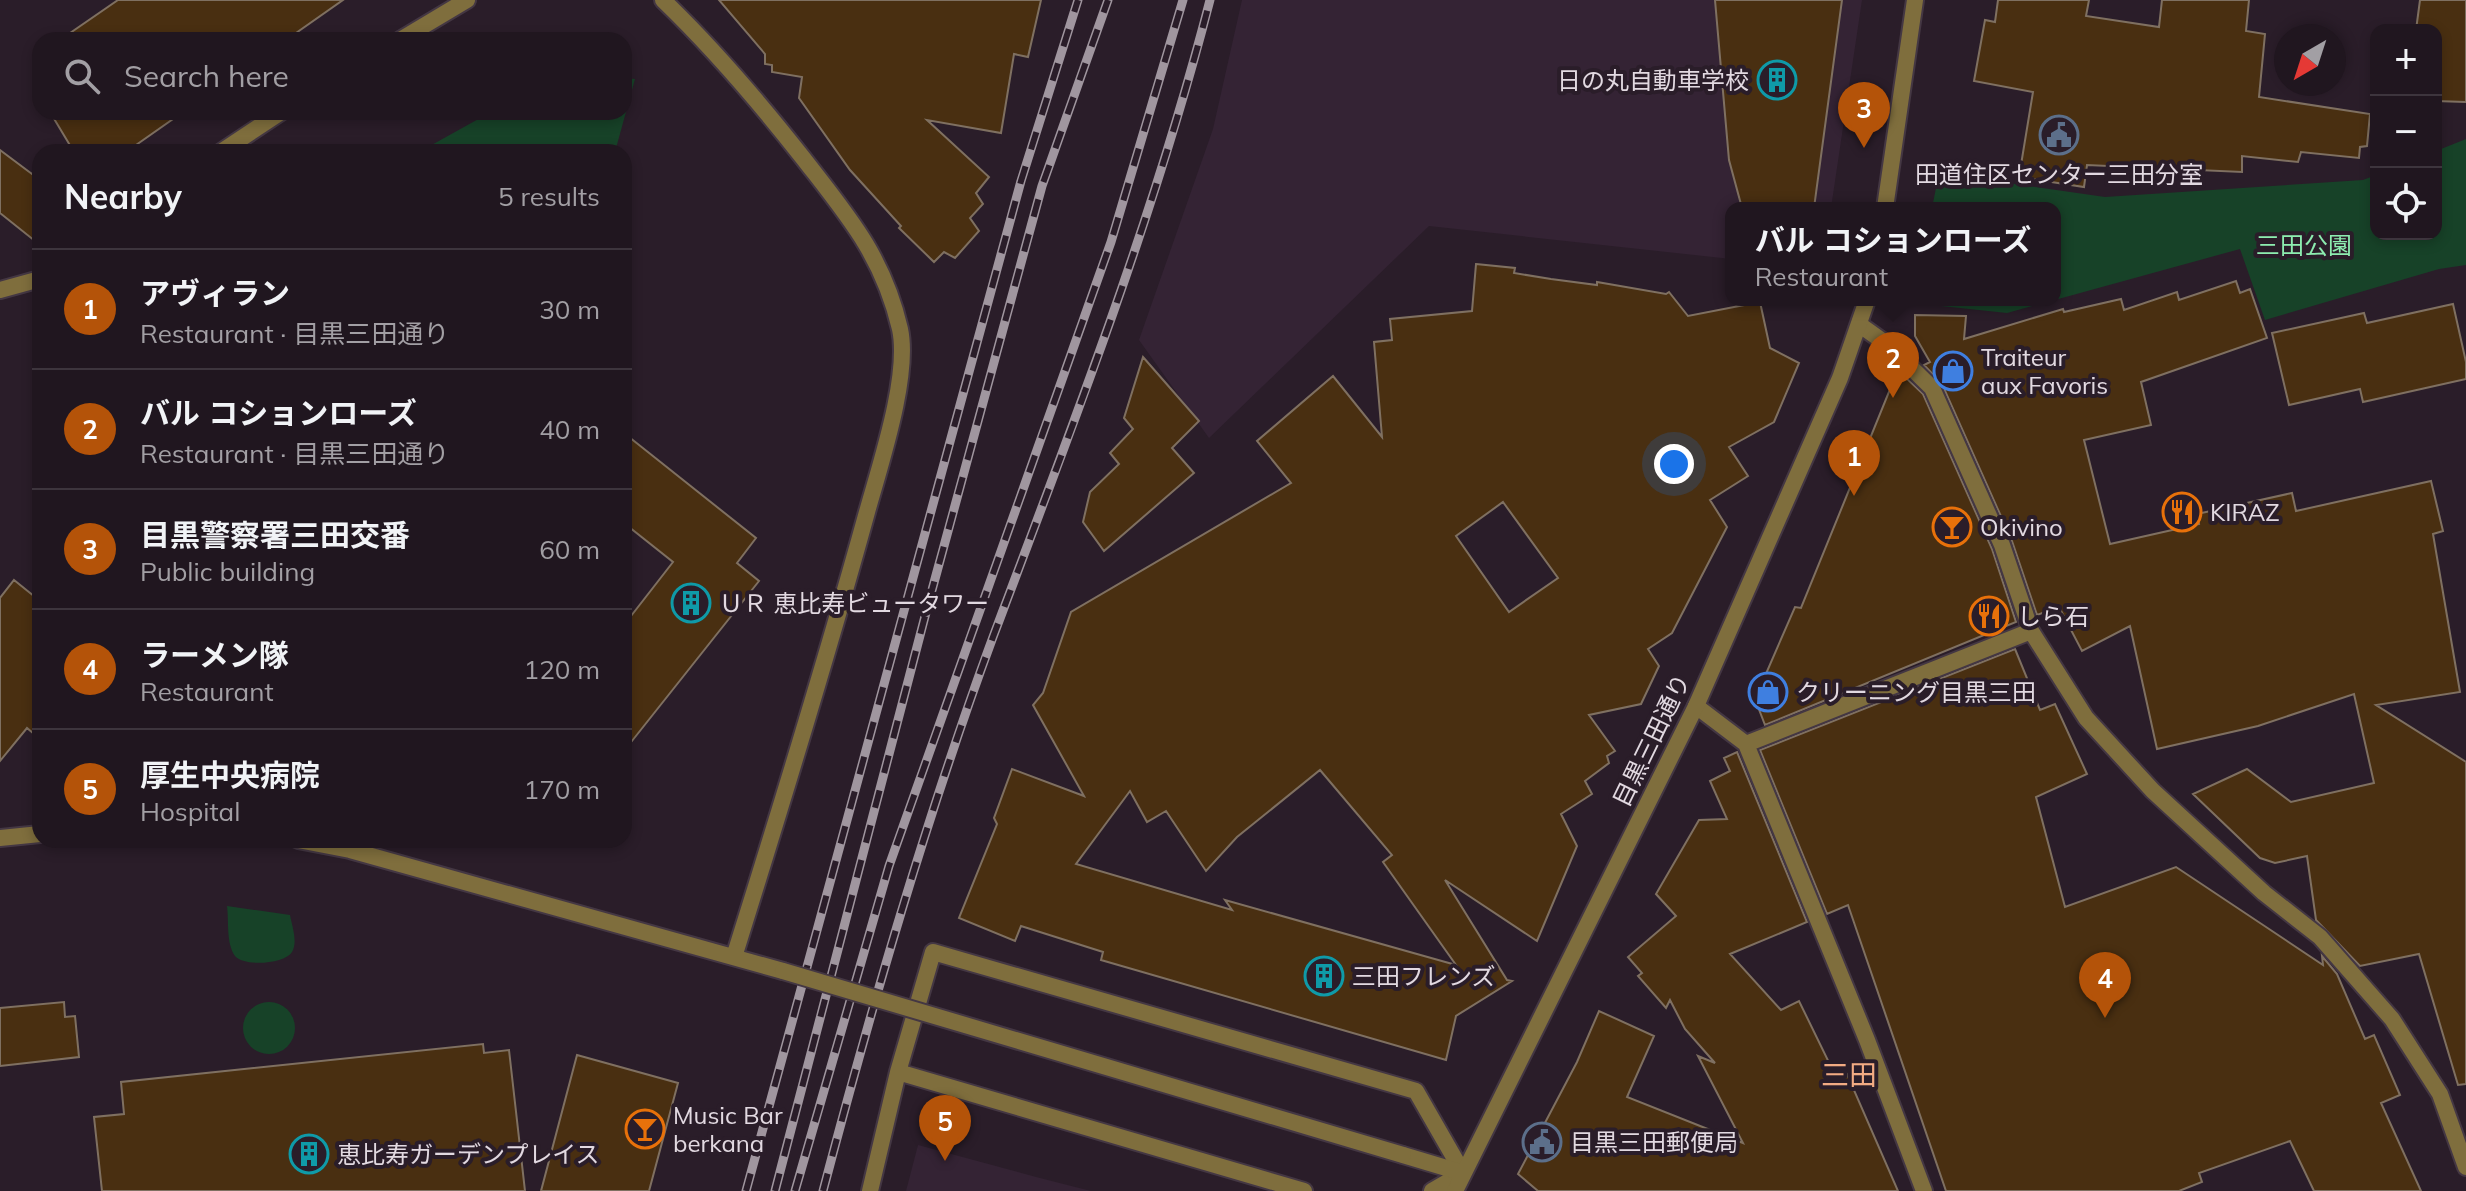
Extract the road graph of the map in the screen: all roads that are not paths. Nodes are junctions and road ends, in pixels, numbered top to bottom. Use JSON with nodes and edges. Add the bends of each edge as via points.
{"nodes":[{"id":1,"x":467,"y":0,"type":"edge"},
{"id":2,"x":663,"y":0,"type":"edge"},
{"id":3,"x":1915,"y":0,"type":"edge"},
{"id":4,"x":413,"y":32,"type":"edge"},
{"id":5,"x":269,"y":120,"type":"edge"},
{"id":6,"x":233,"y":144,"type":"edge"},
{"id":7,"x":1886,"y":202,"type":"edge"},
{"id":8,"x":32,"y":281,"type":"edge"},
{"id":9,"x":0,"y":290,"type":"edge"},
{"id":10,"x":1865,"y":306,"type":"edge"},
{"id":11,"x":1860,"y":325,"type":"junction"},
{"id":12,"x":2031,"y":631,"type":"junction"},
{"id":13,"x":1696,"y":706,"type":"junction"},
{"id":14,"x":1746,"y":744,"type":"junction"},
{"id":15,"x":32,"y":835,"type":"edge"},
{"id":16,"x":0,"y":838,"type":"edge"},
{"id":17,"x":340,"y":848,"type":"edge"},
{"id":18,"x":734,"y":957,"type":"junction"},
{"id":19,"x":898,"y":1072,"type":"junction"},
{"id":20,"x":2466,"y":1167,"type":"edge"},
{"id":21,"x":1463,"y":1173,"type":"junction"},
{"id":22,"x":870,"y":1191,"type":"edge"},
{"id":23,"x":1304,"y":1191,"type":"edge"},
{"id":24,"x":1432,"y":1191,"type":"edge"},
{"id":25,"x":1455,"y":1191,"type":"edge"},
{"id":26,"x":1924,"y":1191,"type":"edge"}],
"edges":[{"from":1,"to":4,"type":"street"},
{"from":2,"to":18,"type":"street","via":[[743,82],[866,240],[888,287],[901,333],[901,366],[882,459]]},
{"from":3,"to":7,"type":"street"},
{"from":5,"to":6,"type":"street"},
{"from":8,"to":9,"type":"street"},
{"from":10,"to":11,"type":"street","name":"目黒三田通り"},
{"from":11,"to":12,"type":"street","via":[[1932,388],[2002,545]]},
{"from":11,"to":13,"type":"street","name":"目黒三田通り"},
{"from":12,"to":14,"type":"street"},
{"from":12,"to":20,"type":"street","via":[[2086,718],[2153,791],[2320,937],[2392,1019],[2440,1094]]},
{"from":13,"to":14,"type":"street"},
{"from":13,"to":21,"type":"street","name":"目黒三田通り"},
{"from":14,"to":26,"type":"street"},
{"from":15,"to":16,"type":"street"},
{"from":17,"to":18,"type":"street"},
{"from":18,"to":21,"type":"street","bridge":true},
{"from":19,"to":21,"type":"street","via":[[933,952],[1416,1091]]},
{"from":19,"to":22,"type":"street"},
{"from":19,"to":23,"type":"street"},
{"from":21,"to":24,"type":"street"},
{"from":21,"to":25,"type":"street","name":"目黒三田通り"}]}
